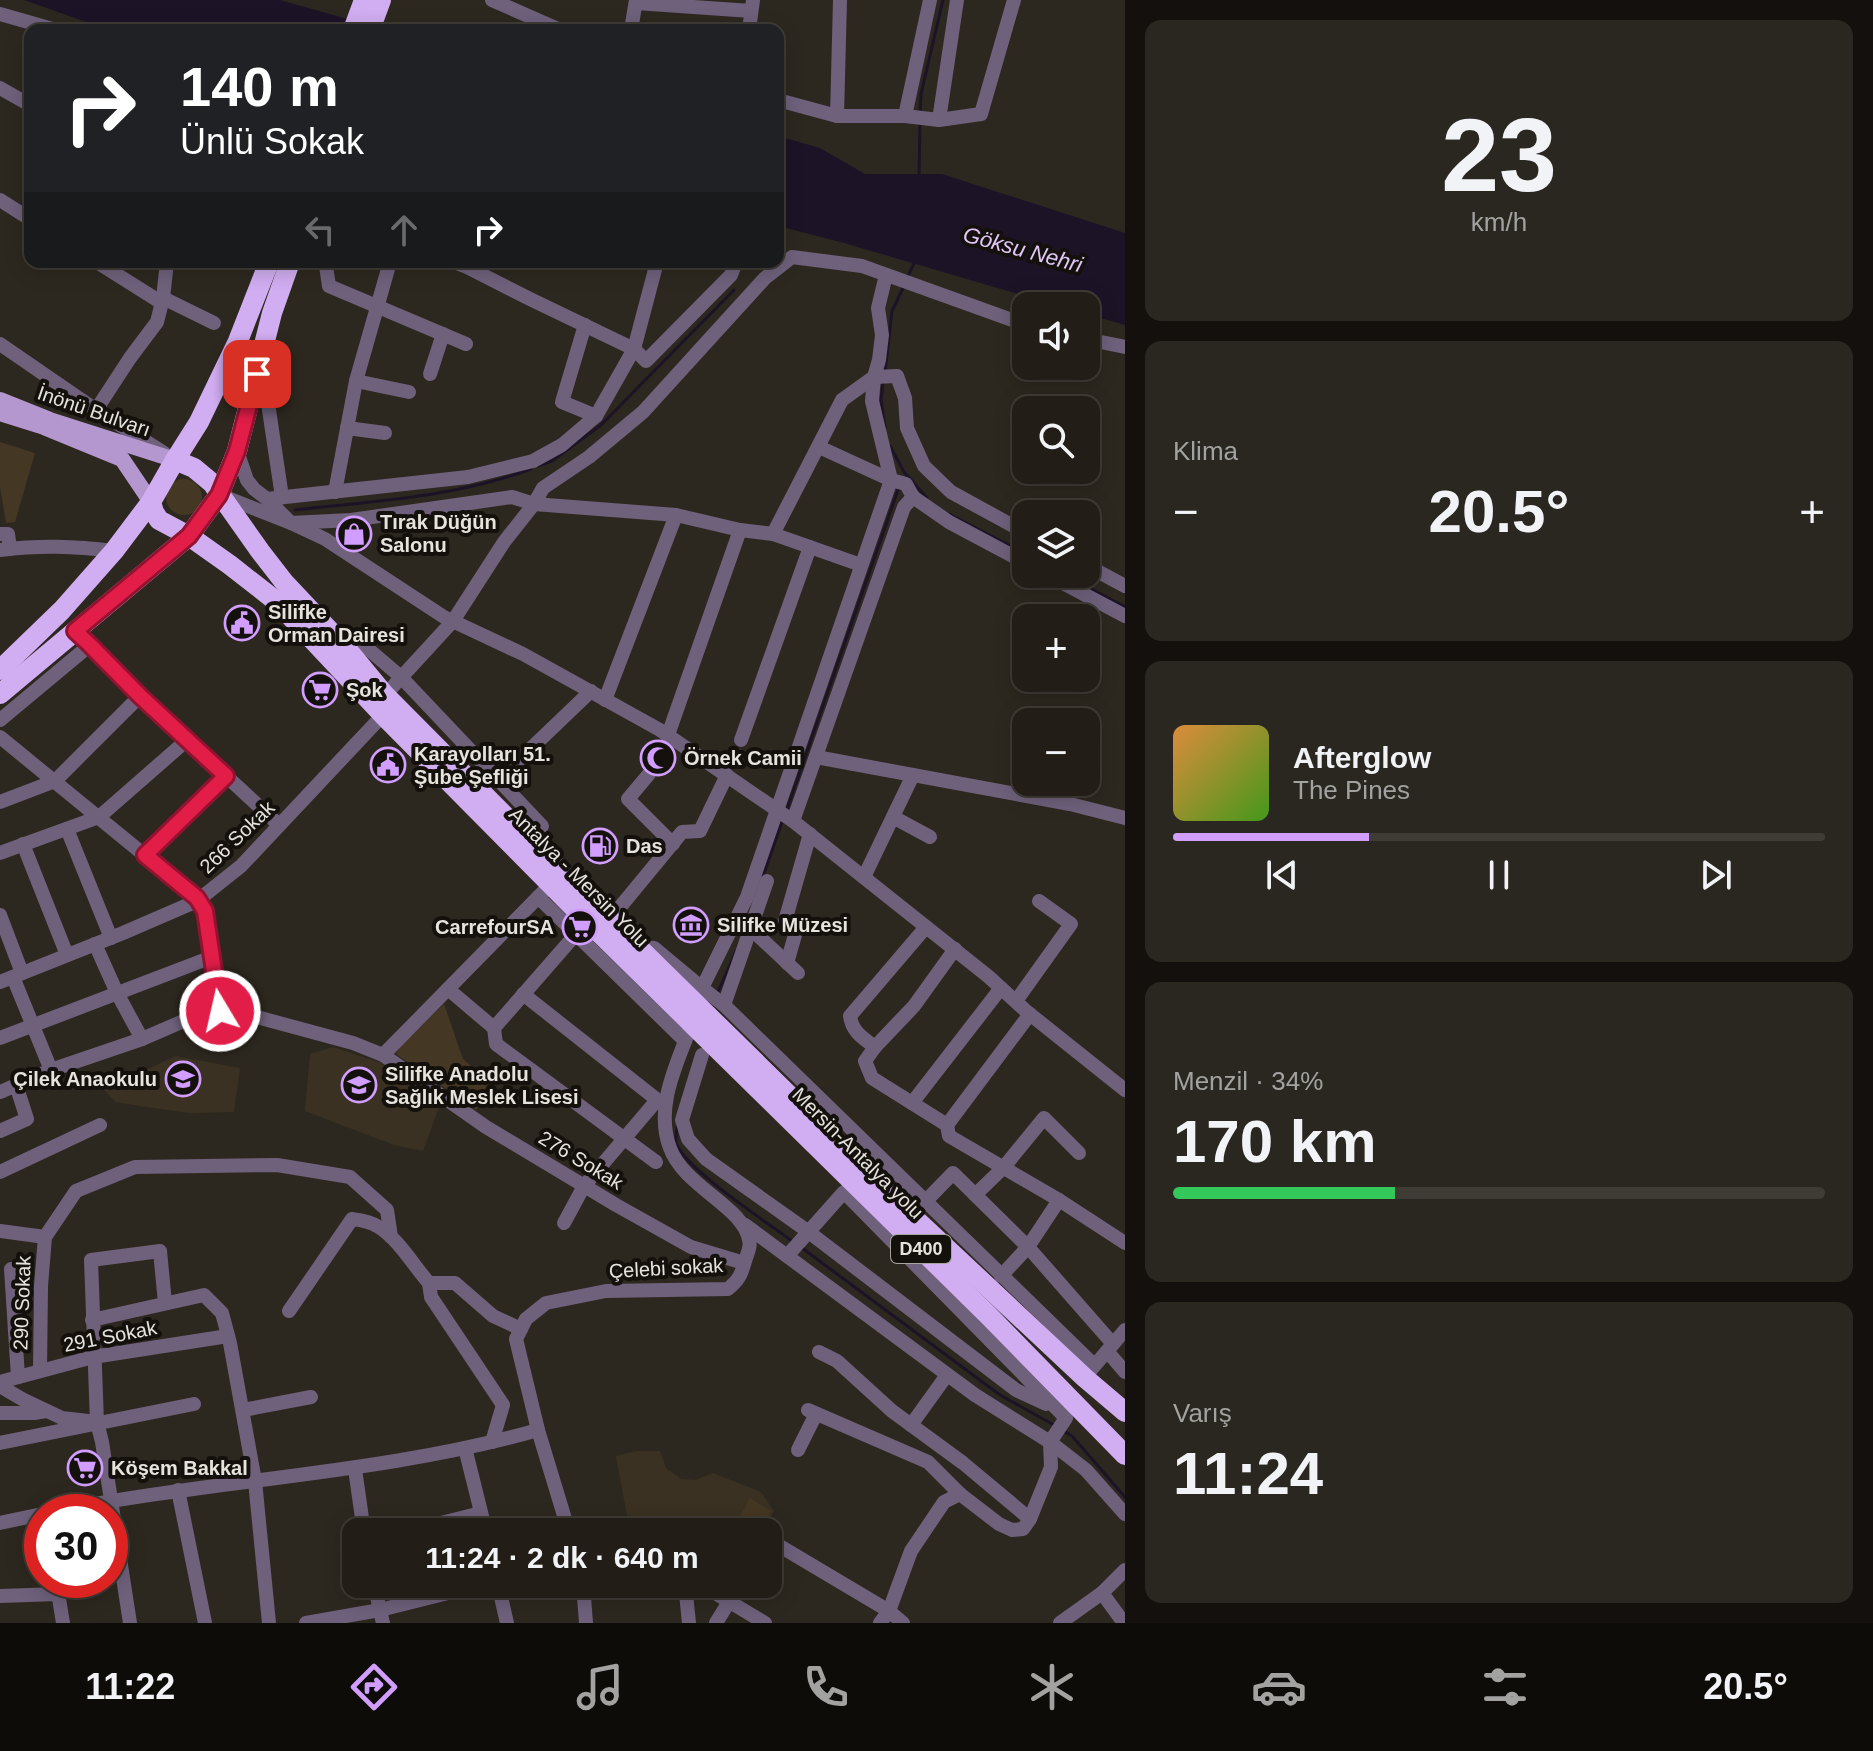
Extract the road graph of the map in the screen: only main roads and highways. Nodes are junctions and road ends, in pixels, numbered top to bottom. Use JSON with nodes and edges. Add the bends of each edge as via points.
{"nodes":[{"id":1,"x":364,"y":0,"type":"edge"},
{"id":2,"x":381,"y":0,"type":"edge"},
{"id":3,"x":355,"y":24,"type":"edge"},
{"id":4,"x":372,"y":24,"type":"edge"},
{"id":5,"x":267,"y":268,"type":"edge"},
{"id":6,"x":288,"y":268,"type":"edge"},
{"id":7,"x":0,"y":400,"type":"edge"},
{"id":8,"x":0,"y":413,"type":"edge"},
{"id":9,"x":175,"y":460,"type":"junction"},
{"id":10,"x":219,"y":495,"type":"junction"},
{"id":11,"x":151,"y":502,"type":"junction"},
{"id":12,"x":189,"y":536,"type":"junction"},
{"id":13,"x":169,"y":554,"type":"junction"},
{"id":14,"x":230,"y":565,"type":"junction"},
{"id":15,"x":0,"y":670,"type":"edge"},
{"id":16,"x":0,"y":694,"type":"edge"},
{"id":17,"x":384,"y":705,"type":"junction"},
{"id":18,"x":694,"y":1015,"type":"junction"},
{"id":19,"x":712,"y":1043,"type":"junction"},
{"id":20,"x":1125,"y":1412,"type":"edge"},
{"id":21,"x":1125,"y":1455,"type":"edge"}],
"edges":[{"from":1,"to":3,"type":"highway"},
{"from":2,"to":4,"type":"highway"},
{"from":5,"to":9,"type":"highway","via":[[232,355]]},
{"from":6,"to":10,"type":"highway","via":[[237,451]]},
{"from":7,"to":9,"type":"main road","name":"İnönü Bulvarı"},
{"from":8,"to":11,"type":"main road","name":"İnönü Bulvarı","via":[[122,459]]},
{"from":9,"to":10,"type":"highway","via":[[204,475]]},
{"from":9,"to":11,"type":"highway"},
{"from":10,"to":12,"type":"highway"},
{"from":10,"to":17,"type":"highway","name":"Antalya - Mersin Yolu","via":[[284,582],[347,649]]},
{"from":11,"to":12,"type":"highway","via":[[159,520]]},
{"from":11,"to":15,"type":"highway","via":[[62,610]]},
{"from":12,"to":13,"type":"highway"},
{"from":12,"to":14,"type":"highway","name":"Antalya - Mersin Yolu"},
{"from":13,"to":14,"type":"highway"},
{"from":13,"to":16,"type":"highway","via":[[82,638]]},
{"from":14,"to":17,"type":"highway","name":"Antalya - Mersin Yolu","via":[[276,601]]},
{"from":17,"to":18,"type":"highway","name":"Antalya - Mersin Yolu","via":[[637,947]]},
{"from":17,"to":18,"type":"highway","name":"Antalya - Mersin Yolu","via":[[544,890]]},
{"from":18,"to":19,"type":"highway","name":"Mersin-Antalya yolu","number":"D400"},
{"from":19,"to":20,"type":"highway","name":"Mersin-Antalya yolu","number":"D400","via":[[918,1209],[1090,1372]]},
{"from":19,"to":21,"type":"highway","name":"Mersin-Antalya yolu","number":"D400"}]}
